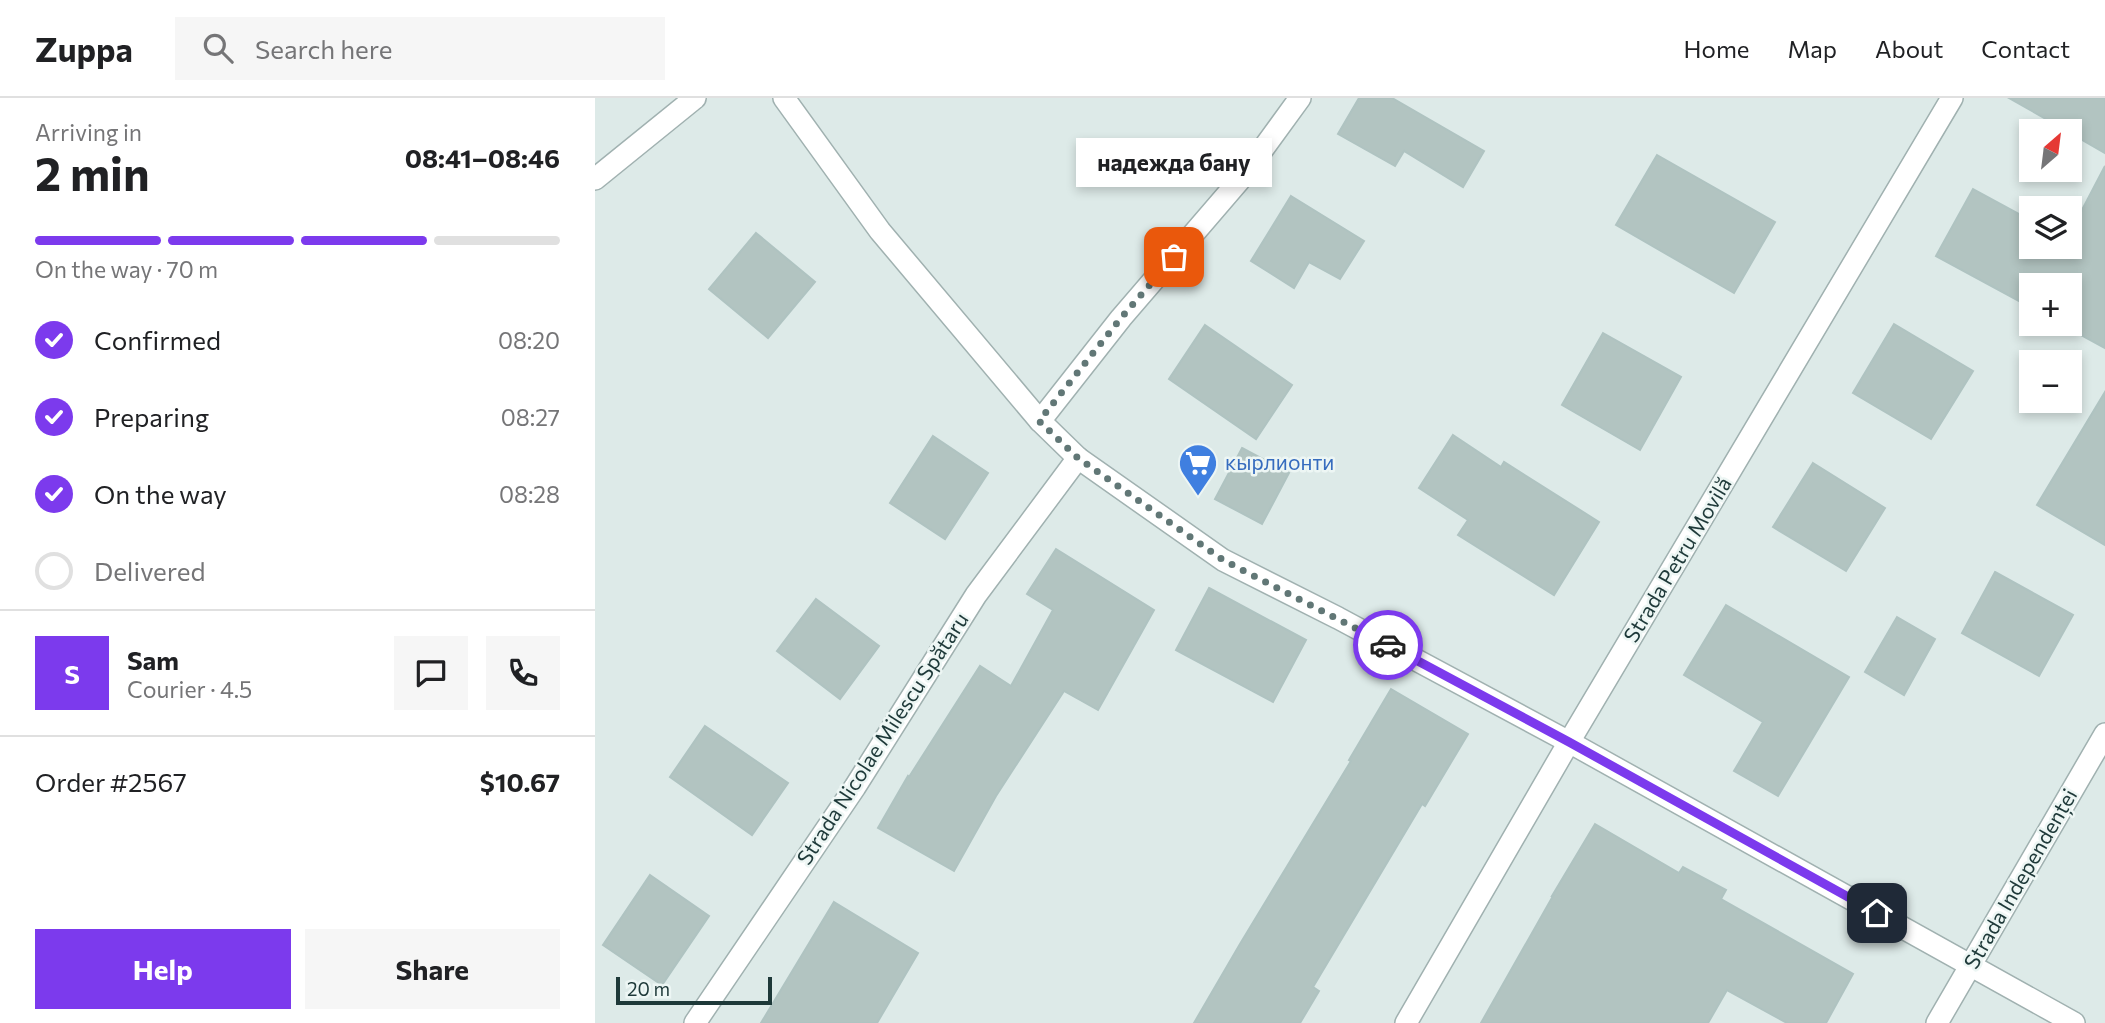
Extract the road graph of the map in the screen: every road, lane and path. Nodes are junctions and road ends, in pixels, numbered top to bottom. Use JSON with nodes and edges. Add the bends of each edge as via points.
{"nodes":[{"id":1,"x":695,"y":98,"type":"edge"},
{"id":2,"x":784,"y":98,"type":"edge"},
{"id":3,"x":1300,"y":98,"type":"edge"},
{"id":4,"x":1952,"y":98,"type":"edge"},
{"id":5,"x":595,"y":179,"type":"edge"},
{"id":6,"x":1039,"y":421,"type":"junction"},
{"id":7,"x":1078,"y":458,"type":"junction"},
{"id":8,"x":2105,"y":734,"type":"edge"},
{"id":9,"x":1569,"y":742,"type":"junction"},
{"id":10,"x":1971,"y":965,"type":"junction"},
{"id":11,"x":695,"y":1023,"type":"edge"},
{"id":12,"x":1406,"y":1023,"type":"edge"},
{"id":13,"x":1937,"y":1023,"type":"edge"},
{"id":14,"x":2074,"y":1023,"type":"edge"}],
"edges":[{"from":1,"to":5,"type":"street"},
{"from":2,"to":6,"type":"street","via":[[880,231]]},
{"from":3,"to":6,"type":"street","via":[[1244,175]]},
{"from":4,"to":9,"type":"street","name":"Strada Petru Movilă"},
{"from":6,"to":7,"type":"street"},
{"from":7,"to":9,"type":"street","via":[[1223,560]]},
{"from":7,"to":11,"type":"street","name":"Strada Nicolae Milescu Spătaru","via":[[976,595],[855,787]]},
{"from":8,"to":10,"type":"street","name":"Strada Independenței"},
{"from":9,"to":10,"type":"street"},
{"from":9,"to":12,"type":"street","name":"Strada Petru Movilă"},
{"from":10,"to":13,"type":"street","name":"Strada Independenței"},
{"from":10,"to":14,"type":"street"}]}
